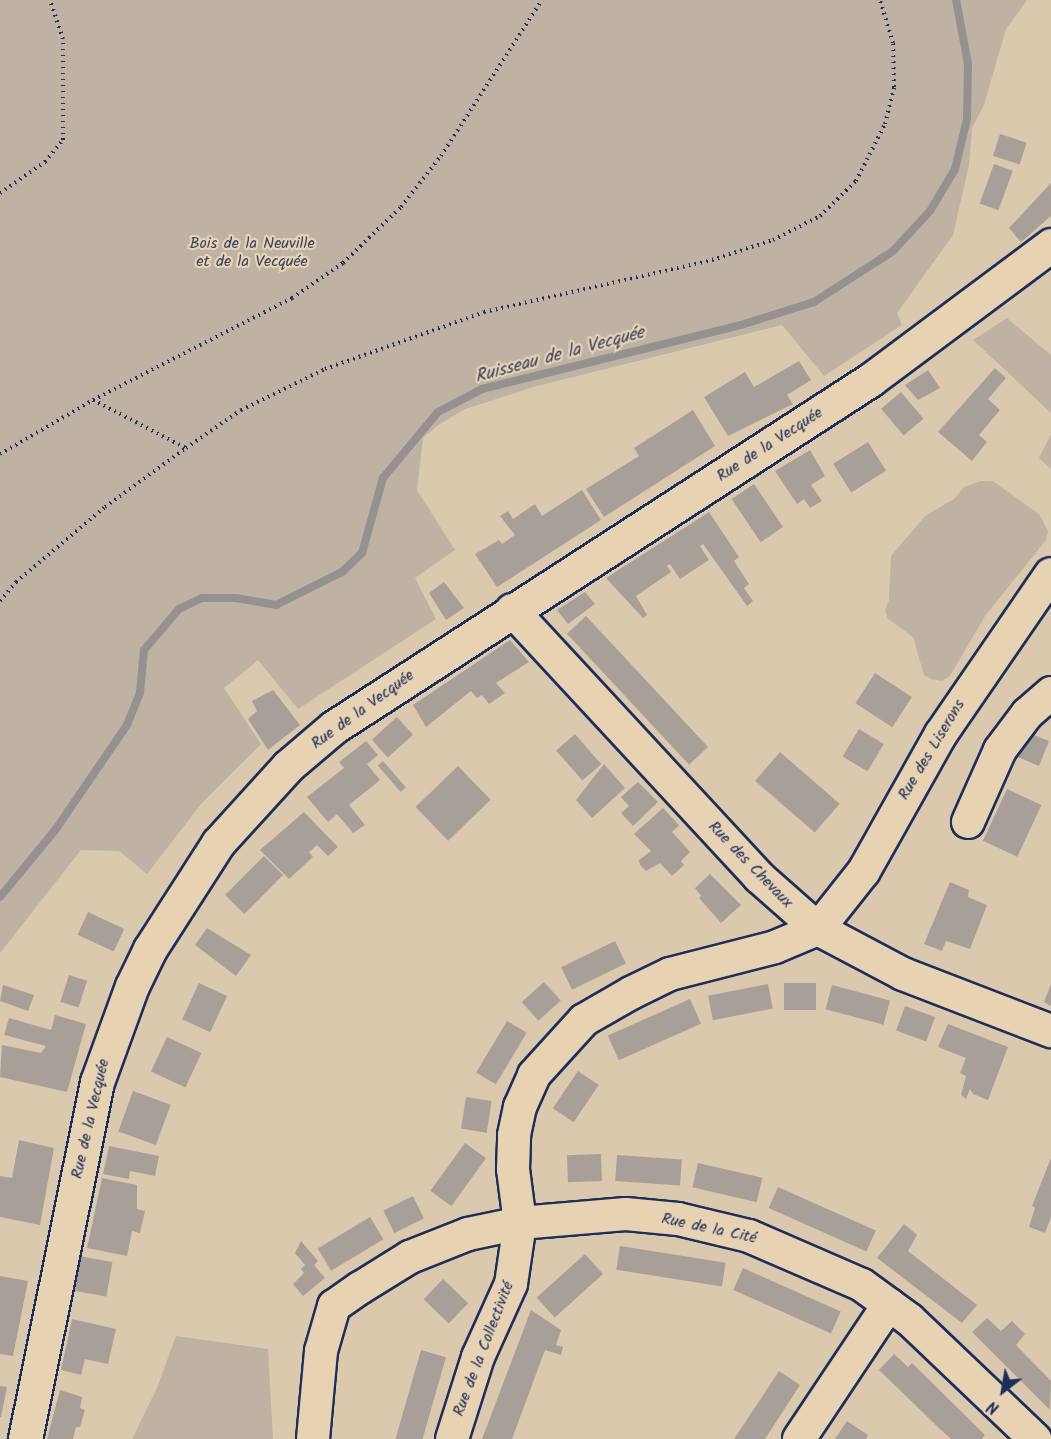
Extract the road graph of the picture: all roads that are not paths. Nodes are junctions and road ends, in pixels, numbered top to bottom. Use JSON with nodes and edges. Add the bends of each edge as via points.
{"nodes":[{"id":1,"x":1051,"y":245,"type":"edge"},
{"id":2,"x":1051,"y":574,"type":"edge"},
{"id":3,"x":512,"y":610,"type":"junction"},
{"id":4,"x":1051,"y":693,"type":"edge"},
{"id":5,"x":968,"y":822,"type":"dead end"},
{"id":6,"x":818,"y":929,"type":"junction"},
{"id":7,"x":1051,"y":1031,"type":"edge"},
{"id":8,"x":520,"y":1223,"type":"junction"},
{"id":9,"x":889,"y":1304,"type":"junction"},
{"id":10,"x":25,"y":1439,"type":"edge"},
{"id":11,"x":314,"y":1439,"type":"edge"},
{"id":12,"x":452,"y":1439,"type":"edge"},
{"id":13,"x":799,"y":1439,"type":"edge"},
{"id":14,"x":1035,"y":1439,"type":"edge"}],
"edges":[{"from":1,"to":3,"type":"main road","name":"Rue de la Vecquée","via":[[870,380]]},
{"from":2,"to":6,"type":"street","name":"Rue des Liserons","via":[[941,734],[864,871]]},
{"from":3,"to":6,"type":"street","name":"Rue des Chevaux","via":[[759,877]]},
{"from":3,"to":10,"type":"main road","name":"Rue de la Vecquée","via":[[379,696],[288,766],[218,843],[179,899],[132,986],[97,1082]]},
{"from":4,"to":5,"type":"street","via":[[1037,703],[1007,740]]},
{"from":6,"to":7,"type":"street","name":"Rue des Chevaux","via":[[903,974]]},
{"from":6,"to":8,"type":"street","name":"Rue de la Collectivité","via":[[775,947],[670,974],[584,1020],[556,1047],[534,1075],[518,1117],[513,1170]]},
{"from":8,"to":9,"type":"street","name":"Rue de la Cité","via":[[626,1214],[701,1223],[807,1258],[862,1285]]},
{"from":8,"to":11,"type":"street","name":"Rue de la Cité","via":[[468,1234],[411,1257],[334,1306],[321,1351]]},
{"from":8,"to":12,"type":"street","name":"Rue de la Collectivité","via":[[511,1284],[475,1366]]},
{"from":9,"to":13,"type":"street"},
{"from":9,"to":14,"type":"street","name":"Rue de la Cité","via":[[935,1342]]}]}
